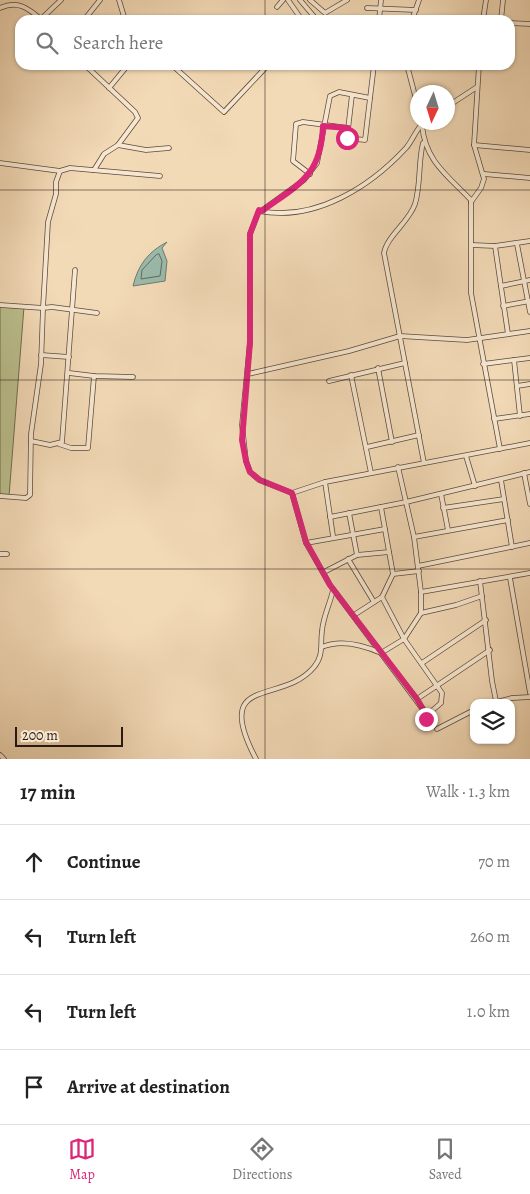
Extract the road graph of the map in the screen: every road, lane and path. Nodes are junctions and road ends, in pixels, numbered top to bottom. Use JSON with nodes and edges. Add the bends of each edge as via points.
{"nodes":[{"id":1,"x":61,"y":0,"type":"edge"},
{"id":2,"x":100,"y":0,"type":"edge"},
{"id":3,"x":119,"y":0,"type":"edge"},
{"id":4,"x":283,"y":0,"type":"edge"},
{"id":5,"x":288,"y":0,"type":"edge"},
{"id":6,"x":300,"y":0,"type":"edge"},
{"id":7,"x":310,"y":0,"type":"edge"},
{"id":8,"x":347,"y":0,"type":"edge"},
{"id":9,"x":381,"y":0,"type":"edge"},
{"id":10,"x":420,"y":0,"type":"edge"},
{"id":11,"x":486,"y":0,"type":"edge"},
{"id":12,"x":503,"y":0,"type":"edge"},
{"id":13,"x":277,"y":7,"type":"dead end"},
{"id":14,"x":0,"y":8,"type":"edge"},
{"id":15,"x":367,"y":8,"type":"dead end"},
{"id":16,"x":380,"y":9,"type":"junction"},
{"id":17,"x":416,"y":10,"type":"junction"},
{"id":18,"x":36,"y":15,"type":"edge"},
{"id":19,"x":47,"y":15,"type":"edge"},
{"id":20,"x":88,"y":15,"type":"edge"},
{"id":21,"x":124,"y":15,"type":"edge"},
{"id":22,"x":298,"y":15,"type":"edge"},
{"id":23,"x":313,"y":15,"type":"edge"},
{"id":24,"x":379,"y":15,"type":"edge"},
{"id":25,"x":414,"y":15,"type":"edge"},
{"id":26,"x":484,"y":15,"type":"edge"},
{"id":27,"x":502,"y":15,"type":"edge"},
{"id":28,"x":515,"y":23,"type":"edge"},
{"id":29,"x":530,"y":24,"type":"edge"},
{"id":30,"x":90,"y":70,"type":"edge"},
{"id":31,"x":124,"y":70,"type":"edge"},
{"id":32,"x":178,"y":70,"type":"edge"},
{"id":33,"x":263,"y":70,"type":"edge"},
{"id":34,"x":373,"y":70,"type":"edge"},
{"id":35,"x":408,"y":70,"type":"edge"},
{"id":36,"x":478,"y":70,"type":"edge"},
{"id":37,"x":412,"y":85,"type":"edge"},
{"id":38,"x":476,"y":87,"type":"junction"},
{"id":39,"x":109,"y":88,"type":"junction"},
{"id":40,"x":352,"y":95,"type":"junction"},
{"id":41,"x":370,"y":98,"type":"junction"},
{"id":42,"x":455,"y":101,"type":"edge"},
{"id":43,"x":323,"y":126,"type":"junction"},
{"id":44,"x":348,"y":128,"type":"junction"},
{"id":45,"x":418,"y":130,"type":"edge"},
{"id":46,"x":422,"y":130,"type":"edge"},
{"id":47,"x":423,"y":143,"type":"junction"},
{"id":48,"x":118,"y":145,"type":"junction"},
{"id":49,"x":474,"y":145,"type":"junction"},
{"id":50,"x":169,"y":148,"type":"dead end"},
{"id":51,"x":530,"y":150,"type":"edge"},
{"id":52,"x":0,"y":163,"type":"edge"},
{"id":53,"x":94,"y":170,"type":"junction"},
{"id":54,"x":60,"y":171,"type":"junction"},
{"id":55,"x":310,"y":174,"type":"junction"},
{"id":56,"x":484,"y":174,"type":"junction"},
{"id":57,"x":160,"y":176,"type":"dead end"},
{"id":58,"x":530,"y":178,"type":"edge"},
{"id":59,"x":471,"y":202,"type":"junction"},
{"id":60,"x":262,"y":211,"type":"junction"},
{"id":61,"x":530,"y":241,"type":"edge"},
{"id":62,"x":516,"y":244,"type":"junction"},
{"id":63,"x":472,"y":245,"type":"junction"},
{"id":64,"x":495,"y":246,"type":"junction"},
{"id":65,"x":75,"y":270,"type":"dead end"},
{"id":66,"x":530,"y":280,"type":"edge"},
{"id":67,"x":524,"y":281,"type":"junction"},
{"id":68,"x":501,"y":286,"type":"junction"},
{"id":69,"x":529,"y":301,"type":"edge"},
{"id":70,"x":0,"y":305,"type":"edge"},
{"id":71,"x":503,"y":306,"type":"junction"},
{"id":72,"x":44,"y":308,"type":"junction"},
{"id":73,"x":73,"y":310,"type":"junction"},
{"id":74,"x":530,"y":312,"type":"edge"},
{"id":75,"x":97,"y":313,"type":"dead end"},
{"id":76,"x":530,"y":331,"type":"edge"},
{"id":77,"x":508,"y":334,"type":"junction"},
{"id":78,"x":400,"y":336,"type":"junction"},
{"id":79,"x":478,"y":338,"type":"junction"},
{"id":80,"x":41,"y":355,"type":"junction"},
{"id":81,"x":69,"y":357,"type":"junction"},
{"id":82,"x":530,"y":358,"type":"edge"},
{"id":83,"x":514,"y":360,"type":"junction"},
{"id":84,"x":404,"y":363,"type":"junction"},
{"id":85,"x":483,"y":364,"type":"junction"},
{"id":86,"x":378,"y":368,"type":"junction"},
{"id":87,"x":69,"y":373,"type":"junction"},
{"id":88,"x":248,"y":374,"type":"junction"},
{"id":89,"x":351,"y":375,"type":"junction"},
{"id":90,"x":94,"y":376,"type":"junction"},
{"id":91,"x":133,"y":377,"type":"dead end"},
{"id":92,"x":329,"y":381,"type":"dead end"},
{"id":93,"x":530,"y":384,"type":"edge"},
{"id":94,"x":517,"y":386,"type":"junction"},
{"id":95,"x":530,"y":414,"type":"edge"},
{"id":96,"x":520,"y":416,"type":"junction"},
{"id":97,"x":494,"y":419,"type":"junction"},
{"id":98,"x":419,"y":435,"type":"junction"},
{"id":99,"x":31,"y":441,"type":"junction"},
{"id":100,"x":392,"y":442,"type":"junction"},
{"id":101,"x":530,"y":443,"type":"edge"},
{"id":102,"x":59,"y":444,"type":"junction"},
{"id":103,"x":367,"y":447,"type":"junction"},
{"id":104,"x":500,"y":449,"type":"junction"},
{"id":105,"x":466,"y":456,"type":"junction"},
{"id":106,"x":424,"y":463,"type":"junction"},
{"id":107,"x":398,"y":467,"type":"junction"},
{"id":108,"x":530,"y":472,"type":"edge"},
{"id":109,"x":371,"y":473,"type":"junction"},
{"id":110,"x":524,"y":474,"type":"junction"},
{"id":111,"x":501,"y":480,"type":"junction"},
{"id":112,"x":325,"y":482,"type":"junction"},
{"id":113,"x":476,"y":486,"type":"junction"},
{"id":114,"x":292,"y":493,"type":"junction"},
{"id":115,"x":441,"y":494,"type":"junction"},
{"id":116,"x":0,"y":496,"type":"edge"},
{"id":117,"x":504,"y":498,"type":"junction"},
{"id":118,"x":406,"y":502,"type":"junction"},
{"id":119,"x":530,"y":504,"type":"edge"},
{"id":120,"x":381,"y":506,"type":"junction"},
{"id":121,"x":443,"y":508,"type":"junction"},
{"id":122,"x":350,"y":513,"type":"junction"},
{"id":123,"x":330,"y":517,"type":"junction"},
{"id":124,"x":508,"y":520,"type":"junction"},
{"id":125,"x":385,"y":529,"type":"junction"},
{"id":126,"x":448,"y":530,"type":"junction"},
{"id":127,"x":352,"y":533,"type":"junction"},
{"id":128,"x":333,"y":536,"type":"junction"},
{"id":129,"x":414,"y":537,"type":"junction"},
{"id":130,"x":306,"y":542,"type":"junction"},
{"id":131,"x":530,"y":543,"type":"edge"},
{"id":132,"x":512,"y":547,"type":"junction"},
{"id":133,"x":389,"y":552,"type":"junction"},
{"id":134,"x":0,"y":554,"type":"edge"},
{"id":135,"x":7,"y":554,"type":"dead end"},
{"id":136,"x":357,"y":555,"type":"junction"},
{"id":137,"x":348,"y":559,"type":"junction"},
{"id":138,"x":418,"y":569,"type":"junction"},
{"id":139,"x":324,"y":572,"type":"junction"},
{"id":140,"x":530,"y":573,"type":"edge"},
{"id":141,"x":393,"y":574,"type":"junction"},
{"id":142,"x":510,"y":578,"type":"junction"},
{"id":143,"x":480,"y":581,"type":"junction"},
{"id":144,"x":333,"y":590,"type":"junction"},
{"id":145,"x":421,"y":592,"type":"junction"},
{"id":146,"x":482,"y":596,"type":"junction"},
{"id":147,"x":382,"y":597,"type":"junction"},
{"id":148,"x":374,"y":602,"type":"junction"},
{"id":149,"x":421,"y":613,"type":"junction"},
{"id":150,"x":354,"y":616,"type":"junction"},
{"id":151,"x":486,"y":620,"type":"junction"},
{"id":152,"x":404,"y":639,"type":"junction"},
{"id":153,"x":322,"y":646,"type":"junction"},
{"id":154,"x":490,"y":650,"type":"junction"},
{"id":155,"x":381,"y":653,"type":"junction"},
{"id":156,"x":422,"y":663,"type":"junction"},
{"id":157,"x":529,"y":674,"type":"edge"},
{"id":158,"x":438,"y":685,"type":"junction"},
{"id":159,"x":530,"y":693,"type":"edge"},
{"id":160,"x":530,"y":697,"type":"edge"},
{"id":161,"x":417,"y":699,"type":"junction"},
{"id":162,"x":495,"y":699,"type":"edge"},
{"id":163,"x":508,"y":699,"type":"edge"},
{"id":164,"x":470,"y":712,"type":"edge"},
{"id":165,"x":427,"y":716,"type":"junction"},
{"id":166,"x":427,"y":722,"type":"dead end"},
{"id":167,"x":437,"y":729,"type":"dead end"},
{"id":168,"x":0,"y":755,"type":"edge"},
{"id":169,"x":4,"y":759,"type":"edge"},
{"id":170,"x":256,"y":759,"type":"edge"}],
"edges":[{"from":1,"to":19,"type":"street"},
{"from":2,"to":20,"type":"street"},
{"from":3,"to":21,"type":"street"},
{"from":4,"to":13,"type":"street"},
{"from":5,"to":22,"type":"street"},
{"from":6,"to":23,"type":"street"},
{"from":7,"to":8,"type":"street","via":[[326,12]]},
{"from":9,"to":16,"type":"street"},
{"from":10,"to":17,"type":"street"},
{"from":11,"to":26,"type":"street"},
{"from":12,"to":27,"type":"street"},
{"from":14,"to":18,"type":"street","via":[[12,2],[20,3]]},
{"from":15,"to":16,"type":"street"},
{"from":16,"to":17,"type":"street"},
{"from":16,"to":24,"type":"street"},
{"from":17,"to":25,"type":"street"},
{"from":28,"to":29,"type":"street"},
{"from":30,"to":39,"type":"street"},
{"from":31,"to":39,"type":"street"},
{"from":32,"to":33,"type":"street","via":[[224,112]]},
{"from":34,"to":41,"type":"street"},
{"from":35,"to":37,"type":"street"},
{"from":36,"to":38,"type":"street"},
{"from":38,"to":42,"type":"street"},
{"from":38,"to":49,"type":"street"},
{"from":39,"to":48,"type":"street","via":[[138,118]]},
{"from":40,"to":41,"type":"street"},
{"from":40,"to":43,"type":"street","via":[[339,92],[330,96]]},
{"from":40,"to":44,"type":"street"},
{"from":41,"to":44,"type":"street","via":[[365,140],[347,138]]},
{"from":43,"to":44,"type":"street"},
{"from":43,"to":55,"type":"street","via":[[322,141]]},
{"from":43,"to":55,"type":"street","via":[[299,122],[294,128],[293,161]]},
{"from":45,"to":60,"type":"street","via":[[394,159],[353,193],[308,209],[284,213]]},
{"from":46,"to":47,"type":"street"},
{"from":47,"to":59,"type":"street"},
{"from":47,"to":78,"type":"street","via":[[415,204],[384,253]]},
{"from":48,"to":50,"type":"street","via":[[146,150]]},
{"from":48,"to":53,"type":"street","via":[[104,154]]},
{"from":49,"to":51,"type":"street"},
{"from":49,"to":56,"type":"street"},
{"from":52,"to":54,"type":"street"},
{"from":53,"to":54,"type":"street","via":[[70,168]]},
{"from":53,"to":57,"type":"street"},
{"from":54,"to":72,"type":"street","via":[[48,222]]},
{"from":55,"to":60,"type":"street"},
{"from":56,"to":58,"type":"street"},
{"from":56,"to":59,"type":"street","via":[[481,188]]},
{"from":59,"to":63,"type":"street"},
{"from":60,"to":88,"type":"street","via":[[259,210],[250,234]]},
{"from":61,"to":62,"type":"street"},
{"from":62,"to":64,"type":"street"},
{"from":62,"to":67,"type":"street"},
{"from":63,"to":64,"type":"street"},
{"from":63,"to":79,"type":"street","via":[[470,282]]},
{"from":64,"to":68,"type":"street"},
{"from":65,"to":73,"type":"street"},
{"from":66,"to":67,"type":"street"},
{"from":67,"to":68,"type":"street"},
{"from":67,"to":69,"type":"street"},
{"from":68,"to":71,"type":"street"},
{"from":69,"to":71,"type":"street"},
{"from":69,"to":74,"type":"street"},
{"from":70,"to":72,"type":"street"},
{"from":71,"to":77,"type":"street"},
{"from":72,"to":73,"type":"street"},
{"from":72,"to":80,"type":"street"},
{"from":73,"to":75,"type":"street"},
{"from":73,"to":81,"type":"street"},
{"from":76,"to":77,"type":"street"},
{"from":77,"to":79,"type":"street"},
{"from":78,"to":79,"type":"street","via":[[451,340]]},
{"from":78,"to":84,"type":"street"},
{"from":78,"to":88,"type":"street"},
{"from":79,"to":85,"type":"street"},
{"from":80,"to":81,"type":"street"},
{"from":80,"to":99,"type":"street"},
{"from":81,"to":87,"type":"street"},
{"from":82,"to":83,"type":"street"},
{"from":83,"to":85,"type":"street"},
{"from":83,"to":94,"type":"street"},
{"from":84,"to":86,"type":"street"},
{"from":84,"to":98,"type":"street"},
{"from":85,"to":97,"type":"street"},
{"from":86,"to":89,"type":"street"},
{"from":86,"to":100,"type":"street"},
{"from":87,"to":90,"type":"street"},
{"from":87,"to":102,"type":"street"},
{"from":88,"to":114,"type":"street","via":[[242,426],[247,467],[260,480]]},
{"from":89,"to":92,"type":"street"},
{"from":89,"to":103,"type":"street"},
{"from":90,"to":91,"type":"street"},
{"from":90,"to":102,"type":"street","via":[[88,448]]},
{"from":93,"to":94,"type":"street"},
{"from":94,"to":96,"type":"street"},
{"from":95,"to":96,"type":"street"},
{"from":96,"to":97,"type":"street"},
{"from":97,"to":104,"type":"street"},
{"from":98,"to":100,"type":"street"},
{"from":98,"to":106,"type":"street"},
{"from":99,"to":102,"type":"street"},
{"from":99,"to":116,"type":"street","via":[[30,495],[26,498]]},
{"from":100,"to":103,"type":"street"},
{"from":101,"to":104,"type":"street"},
{"from":103,"to":109,"type":"street"},
{"from":104,"to":105,"type":"street"},
{"from":105,"to":106,"type":"street"},
{"from":105,"to":113,"type":"street"},
{"from":106,"to":107,"type":"street"},
{"from":107,"to":109,"type":"street"},
{"from":107,"to":118,"type":"street"},
{"from":108,"to":110,"type":"street"},
{"from":109,"to":112,"type":"street"},
{"from":110,"to":111,"type":"street"},
{"from":110,"to":119,"type":"street"},
{"from":111,"to":113,"type":"street"},
{"from":111,"to":117,"type":"street"},
{"from":112,"to":114,"type":"street"},
{"from":112,"to":123,"type":"street"},
{"from":113,"to":115,"type":"street"},
{"from":114,"to":130,"type":"street"},
{"from":115,"to":118,"type":"street"},
{"from":115,"to":121,"type":"street"},
{"from":117,"to":121,"type":"street"},
{"from":117,"to":124,"type":"street"},
{"from":118,"to":120,"type":"street"},
{"from":118,"to":129,"type":"street"},
{"from":120,"to":122,"type":"street"},
{"from":120,"to":125,"type":"street"},
{"from":121,"to":126,"type":"street"},
{"from":122,"to":123,"type":"street"},
{"from":122,"to":127,"type":"street"},
{"from":123,"to":128,"type":"street"},
{"from":124,"to":126,"type":"street"},
{"from":124,"to":132,"type":"street"},
{"from":125,"to":127,"type":"street"},
{"from":125,"to":133,"type":"street"},
{"from":126,"to":129,"type":"street"},
{"from":127,"to":128,"type":"street"},
{"from":127,"to":136,"type":"street"},
{"from":128,"to":130,"type":"street"},
{"from":129,"to":138,"type":"street"},
{"from":130,"to":139,"type":"street"},
{"from":131,"to":132,"type":"street"},
{"from":132,"to":138,"type":"street"},
{"from":133,"to":136,"type":"street"},
{"from":133,"to":141,"type":"street"},
{"from":134,"to":135,"type":"street"},
{"from":136,"to":137,"type":"street"},
{"from":137,"to":139,"type":"street"},
{"from":137,"to":148,"type":"street"},
{"from":138,"to":141,"type":"street"},
{"from":138,"to":145,"type":"street"},
{"from":139,"to":144,"type":"street"},
{"from":140,"to":142,"type":"street"},
{"from":141,"to":147,"type":"street"},
{"from":142,"to":143,"type":"street"},
{"from":142,"to":157,"type":"street"},
{"from":143,"to":145,"type":"street"},
{"from":143,"to":146,"type":"street"},
{"from":144,"to":150,"type":"street"},
{"from":144,"to":153,"type":"street","via":[[322,631]]},
{"from":145,"to":149,"type":"street"},
{"from":146,"to":149,"type":"street"},
{"from":146,"to":151,"type":"street"},
{"from":147,"to":148,"type":"street"},
{"from":147,"to":152,"type":"street"},
{"from":148,"to":150,"type":"street"},
{"from":149,"to":152,"type":"street"},
{"from":150,"to":155,"type":"street"},
{"from":151,"to":154,"type":"street"},
{"from":151,"to":156,"type":"street"},
{"from":152,"to":155,"type":"street"},
{"from":152,"to":156,"type":"street"},
{"from":153,"to":155,"type":"street","via":[[348,644]]},
{"from":153,"to":170,"type":"street","via":[[318,660],[300,679],[258,692],[247,702],[243,724]]},
{"from":154,"to":158,"type":"street"},
{"from":154,"to":162,"type":"street"},
{"from":155,"to":161,"type":"street"},
{"from":156,"to":158,"type":"street"},
{"from":157,"to":159,"type":"street"},
{"from":158,"to":161,"type":"street"},
{"from":158,"to":165,"type":"street","via":[[442,701]]},
{"from":160,"to":163,"type":"street"},
{"from":161,"to":165,"type":"street"},
{"from":164,"to":167,"type":"street"},
{"from":165,"to":166,"type":"street"},
{"from":168,"to":169,"type":"street"}]}
